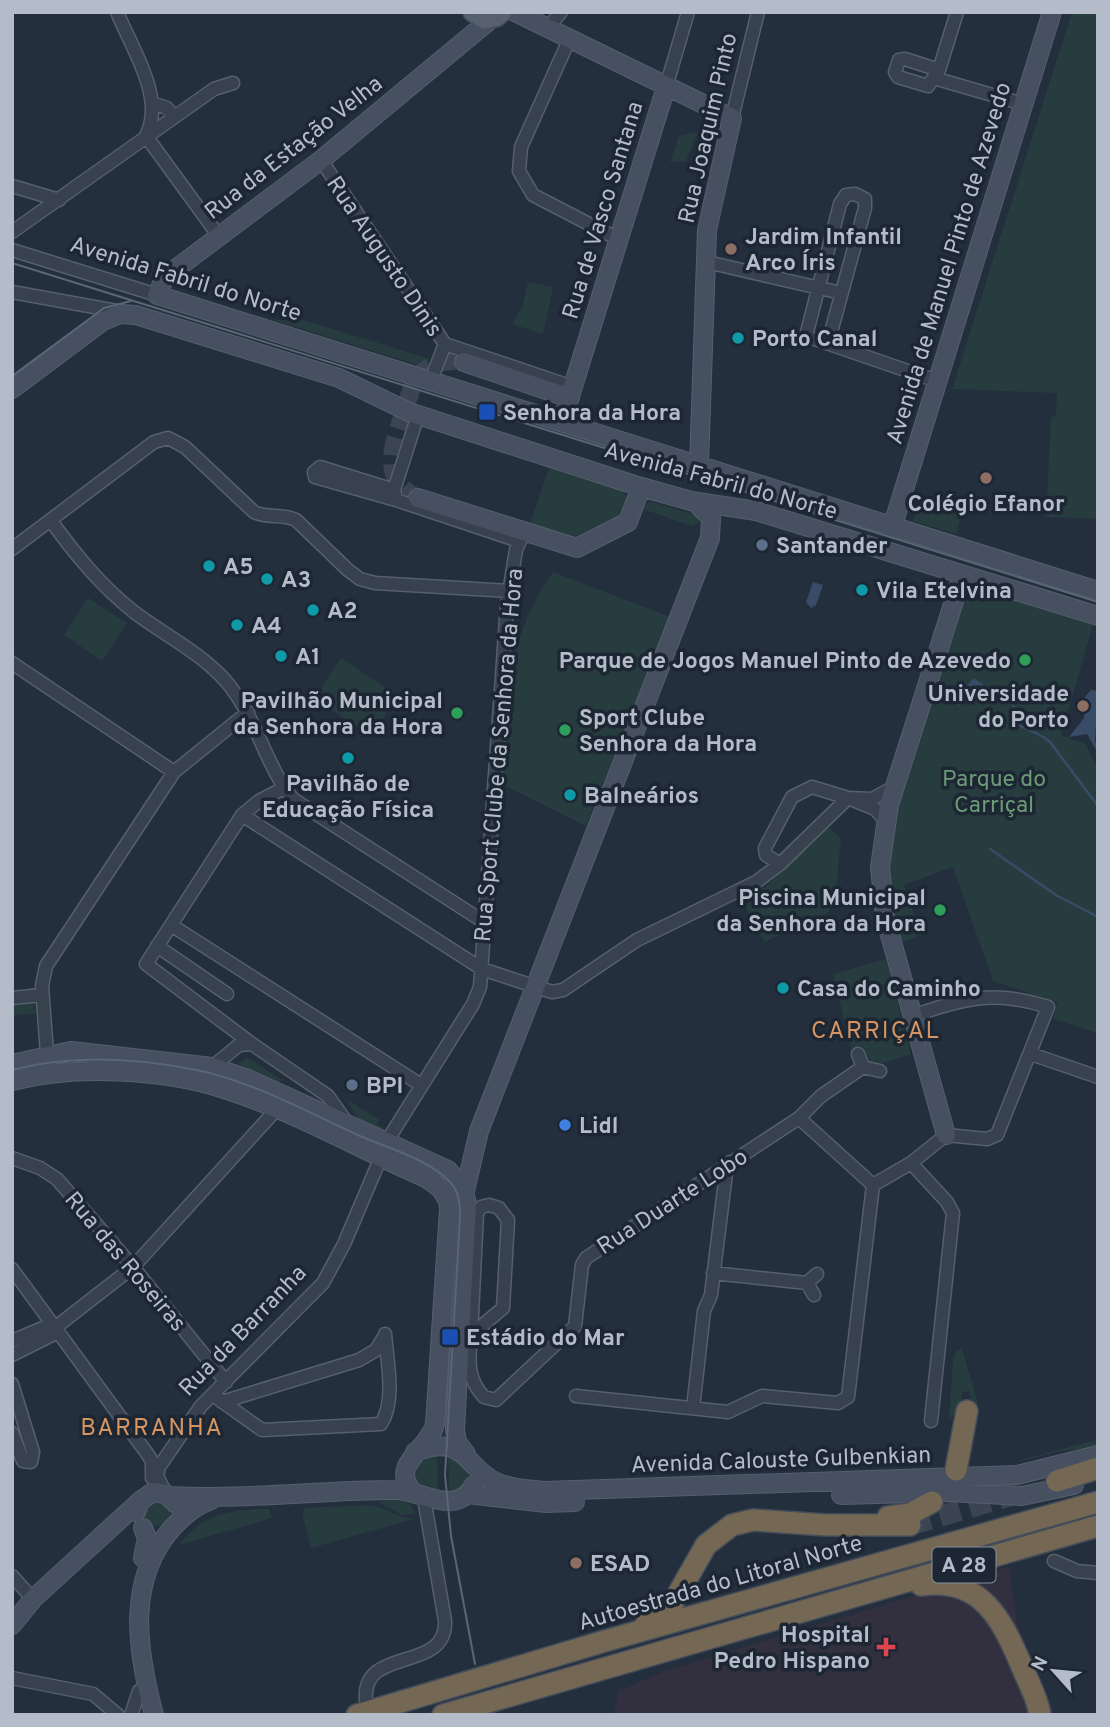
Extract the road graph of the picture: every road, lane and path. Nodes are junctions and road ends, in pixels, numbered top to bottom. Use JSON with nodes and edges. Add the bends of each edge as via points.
{"nodes":[{"id":1,"x":561,"y":12,"type":"edge"},
{"id":2,"x":688,"y":12,"type":"edge"},
{"id":3,"x":758,"y":12,"type":"edge"},
{"id":4,"x":957,"y":12,"type":"edge"},
{"id":5,"x":1052,"y":12,"type":"edge"},
{"id":6,"x":121,"y":15,"type":"edge"},
{"id":7,"x":497,"y":15,"type":"edge"},
{"id":8,"x":547,"y":29,"type":"junction"},
{"id":9,"x":569,"y":40,"type":"junction"},
{"id":10,"x":233,"y":83,"type":"dead end"},
{"id":11,"x":666,"y":87,"type":"junction"},
{"id":12,"x":152,"y":103,"type":"junction"},
{"id":13,"x":1023,"y":104,"type":"junction"},
{"id":14,"x":174,"y":117,"type":"junction"},
{"id":15,"x":732,"y":118,"type":"junction"},
{"id":16,"x":146,"y":136,"type":"junction"},
{"id":17,"x":321,"y":160,"type":"junction"},
{"id":18,"x":12,"y":186,"type":"edge"},
{"id":19,"x":59,"y":200,"type":"junction"},
{"id":20,"x":214,"y":228,"type":"dead end"},
{"id":21,"x":16,"y":230,"type":"edge"},
{"id":22,"x":618,"y":239,"type":"junction"},
{"id":23,"x":16,"y":251,"type":"edge"},
{"id":24,"x":707,"y":262,"type":"junction"},
{"id":25,"x":819,"y":287,"type":"junction"},
{"id":26,"x":12,"y":292,"type":"edge"},
{"id":27,"x":841,"y":293,"type":"junction"},
{"id":28,"x":157,"y":295,"type":"junction"},
{"id":29,"x":136,"y":315,"type":"junction"},
{"id":30,"x":828,"y":343,"type":"junction"},
{"id":31,"x":445,"y":344,"type":"junction"},
{"id":32,"x":464,"y":362,"type":"tunnel mouth"},
{"id":33,"x":431,"y":380,"type":"junction"},
{"id":34,"x":937,"y":381,"type":"junction"},
{"id":35,"x":12,"y":389,"type":"edge"},
{"id":36,"x":572,"y":393,"type":"junction"},
{"id":37,"x":418,"y":415,"type":"junction"},
{"id":38,"x":562,"y":422,"type":"junction"},
{"id":39,"x":699,"y":465,"type":"junction"},
{"id":40,"x":641,"y":487,"type":"junction"},
{"id":41,"x":395,"y":495,"type":"junction"},
{"id":42,"x":418,"y":498,"type":"tunnel mouth"},
{"id":43,"x":695,"y":502,"type":"junction"},
{"id":44,"x":745,"y":510,"type":"junction"},
{"id":45,"x":51,"y":521,"type":"junction"},
{"id":46,"x":892,"y":528,"type":"junction"},
{"id":47,"x":521,"y":537,"type":"junction"},
{"id":48,"x":710,"y":538,"type":"junction"},
{"id":49,"x":12,"y":549,"type":"edge"},
{"id":50,"x":962,"y":576,"type":"junction"},
{"id":51,"x":509,"y":591,"type":"junction"},
{"id":52,"x":1098,"y":592,"type":"edge"},
{"id":53,"x":1098,"y":616,"type":"edge"},
{"id":54,"x":12,"y":663,"type":"edge"},
{"id":55,"x":248,"y":712,"type":"junction"},
{"id":56,"x":174,"y":772,"type":"junction"},
{"id":57,"x":894,"y":787,"type":"junction"},
{"id":58,"x":284,"y":788,"type":"junction"},
{"id":59,"x":848,"y":798,"type":"junction"},
{"id":60,"x":242,"y":815,"type":"junction"},
{"id":61,"x":885,"y":820,"type":"junction"},
{"id":62,"x":780,"y":864,"type":"junction"},
{"id":63,"x":484,"y":922,"type":"junction"},
{"id":64,"x":171,"y":925,"type":"junction"},
{"id":65,"x":157,"y":946,"type":"junction"},
{"id":66,"x":482,"y":969,"type":"junction"},
{"id":67,"x":537,"y":988,"type":"junction"},
{"id":68,"x":227,"y":993,"type":"dead end"},
{"id":69,"x":42,"y":995,"type":"junction"},
{"id":70,"x":12,"y":998,"type":"edge"},
{"id":71,"x":912,"y":1016,"type":"junction"},
{"id":72,"x":252,"y":1044,"type":"junction"},
{"id":73,"x":47,"y":1054,"type":"junction"},
{"id":74,"x":858,"y":1054,"type":"dead end"},
{"id":75,"x":1031,"y":1054,"type":"junction"},
{"id":76,"x":12,"y":1064,"type":"edge"},
{"id":77,"x":863,"y":1067,"type":"junction"},
{"id":78,"x":880,"y":1071,"type":"dead end"},
{"id":79,"x":209,"y":1076,"type":"junction"},
{"id":80,"x":1098,"y":1077,"type":"edge"},
{"id":81,"x":12,"y":1082,"type":"edge"},
{"id":82,"x":421,"y":1085,"type":"junction"},
{"id":83,"x":276,"y":1110,"type":"junction"},
{"id":84,"x":800,"y":1118,"type":"junction"},
{"id":85,"x":347,"y":1124,"type":"junction"},
{"id":86,"x":479,"y":1131,"type":"junction"},
{"id":87,"x":946,"y":1135,"type":"junction"},
{"id":88,"x":384,"y":1149,"type":"junction"},
{"id":89,"x":12,"y":1158,"type":"edge"},
{"id":90,"x":433,"y":1161,"type":"junction"},
{"id":91,"x":730,"y":1162,"type":"junction"},
{"id":92,"x":911,"y":1163,"type":"junction"},
{"id":93,"x":453,"y":1174,"type":"junction"},
{"id":94,"x":873,"y":1185,"type":"junction"},
{"id":95,"x":465,"y":1191,"type":"junction"},
{"id":96,"x":686,"y":1191,"type":"junction"},
{"id":97,"x":448,"y":1201,"type":"junction"},
{"id":98,"x":722,"y":1202,"type":"junction"},
{"id":99,"x":133,"y":1267,"type":"junction"},
{"id":100,"x":12,"y":1269,"type":"edge"},
{"id":101,"x":713,"y":1273,"type":"junction"},
{"id":102,"x":813,"y":1284,"type":"dead end"},
{"id":103,"x":56,"y":1327,"type":"junction"},
{"id":104,"x":471,"y":1335,"type":"junction"},
{"id":105,"x":12,"y":1341,"type":"edge"},
{"id":106,"x":12,"y":1355,"type":"edge"},
{"id":107,"x":226,"y":1382,"type":"junction"},
{"id":108,"x":12,"y":1384,"type":"edge"},
{"id":109,"x":575,"y":1397,"type":"dead end"},
{"id":110,"x":217,"y":1398,"type":"junction"},
{"id":111,"x":693,"y":1408,"type":"junction"},
{"id":112,"x":967,"y":1411,"type":"dead end"},
{"id":113,"x":932,"y":1422,"type":"dead end"},
{"id":114,"x":12,"y":1433,"type":"edge"},
{"id":115,"x":1098,"y":1455,"type":"edge"},
{"id":116,"x":469,"y":1458,"type":"junction"},
{"id":117,"x":410,"y":1460,"type":"junction"},
{"id":118,"x":1098,"y":1468,"type":"edge"},
{"id":119,"x":956,"y":1470,"type":"dead end"},
{"id":120,"x":1098,"y":1479,"type":"edge"},
{"id":121,"x":1057,"y":1481,"type":"dead end"},
{"id":122,"x":377,"y":1491,"type":"junction"},
{"id":123,"x":468,"y":1494,"type":"junction"},
{"id":124,"x":168,"y":1495,"type":"junction"},
{"id":125,"x":419,"y":1496,"type":"junction"},
{"id":126,"x":216,"y":1498,"type":"junction"},
{"id":127,"x":142,"y":1499,"type":"junction"},
{"id":128,"x":932,"y":1502,"type":"dead end"},
{"id":129,"x":1098,"y":1502,"type":"edge"},
{"id":130,"x":781,"y":1521,"type":"junction"},
{"id":131,"x":910,"y":1524,"type":"tunnel mouth"},
{"id":132,"x":142,"y":1527,"type":"junction"},
{"id":133,"x":1098,"y":1527,"type":"edge"},
{"id":134,"x":172,"y":1528,"type":"junction"},
{"id":135,"x":104,"y":1532,"type":"junction"},
{"id":136,"x":1054,"y":1561,"type":"dead end"},
{"id":137,"x":1098,"y":1573,"type":"edge"},
{"id":138,"x":12,"y":1576,"type":"edge"},
{"id":139,"x":33,"y":1599,"type":"junction"},
{"id":140,"x":830,"y":1605,"type":"junction"},
{"id":141,"x":12,"y":1625,"type":"edge"},
{"id":142,"x":605,"y":1641,"type":"junction"},
{"id":143,"x":12,"y":1678,"type":"edge"},
{"id":144,"x":144,"y":1706,"type":"edge"},
{"id":145,"x":362,"y":1708,"type":"edge"},
{"id":146,"x":118,"y":1715,"type":"edge"},
{"id":147,"x":443,"y":1715,"type":"edge"},
{"id":148,"x":1040,"y":1715,"type":"edge"}],
"edges":[{"from":1,"to":8,"type":"street"},
{"from":2,"to":11,"type":"street","name":"Rua de Vasco Santana"},
{"from":3,"to":15,"type":"street","name":"Rua Joaquim Pinto"},
{"from":4,"to":13,"type":"street","via":[[937,74]]},
{"from":5,"to":13,"type":"street","name":"Avenida de Manuel Pinto de Azevedo"},
{"from":6,"to":12,"type":"street"},
{"from":7,"to":8,"type":"street"},
{"from":7,"to":17,"type":"street","name":"Rua da Estação Velha"},
{"from":8,"to":9,"type":"street"},
{"from":9,"to":11,"type":"street"},
{"from":9,"to":22,"type":"street","via":[[521,147],[521,180],[533,195]]},
{"from":10,"to":14,"type":"street","via":[[214,89]]},
{"from":11,"to":15,"type":"street"},
{"from":11,"to":22,"type":"street","name":"Rua de Vasco Santana"},
{"from":12,"to":14,"type":"street","via":[[167,108]]},
{"from":12,"to":16,"type":"street"},
{"from":13,"to":34,"type":"street","name":"Avenida de Manuel Pinto de Azevedo"},
{"from":14,"to":16,"type":"street"},
{"from":15,"to":24,"type":"street","name":"Rua Joaquim Pinto","via":[[707,230]]},
{"from":16,"to":19,"type":"street"},
{"from":16,"to":20,"type":"street"},
{"from":17,"to":28,"type":"street","name":"Rua da Estação Velha","via":[[165,277]]},
{"from":17,"to":31,"type":"street","name":"Rua Augusto Dinis"},
{"from":18,"to":19,"type":"street"},
{"from":19,"to":21,"type":"street"},
{"from":21,"to":23,"type":"street"},
{"from":22,"to":36,"type":"street","name":"Rua de Vasco Santana"},
{"from":23,"to":28,"type":"street","name":"Avenida Fabril do Norte"},
{"from":24,"to":25,"type":"street"},
{"from":24,"to":39,"type":"street","name":"Rua Joaquim Pinto"},
{"from":25,"to":27,"type":"street"},
{"from":25,"to":27,"type":"street","via":[[840,204],[846,195],[855,194],[864,200],[865,208]]},
{"from":25,"to":30,"type":"street","via":[[806,336]]},
{"from":26,"to":29,"type":"street","name":"Avenida Fabril do Norte"},
{"from":27,"to":30,"type":"street"},
{"from":28,"to":33,"type":"street","name":"Avenida Fabril do Norte"},
{"from":29,"to":35,"type":"street","via":[[120,314],[103,321]]},
{"from":29,"to":37,"type":"street","name":"Avenida Fabril do Norte","via":[[338,378]]},
{"from":30,"to":34,"type":"street"},
{"from":31,"to":33,"type":"street"},
{"from":31,"to":36,"type":"street","name":"Rua Augusto Dinis"},
{"from":32,"to":36,"type":"street"},
{"from":33,"to":38,"type":"street","name":"Avenida Fabril do Norte"},
{"from":34,"to":46,"type":"street","name":"Avenida de Manuel Pinto de Azevedo"},
{"from":36,"to":38,"type":"street","name":"Rua de Vasco Santana"},
{"from":37,"to":40,"type":"street","name":"Avenida Fabril do Norte"},
{"from":37,"to":41,"type":"street"},
{"from":38,"to":39,"type":"street","name":"Avenida Fabril do Norte"},
{"from":39,"to":46,"type":"street","name":"Avenida Fabril do Norte"},
{"from":40,"to":43,"type":"street","name":"Avenida Fabril do Norte"},
{"from":40,"to":47,"type":"street","via":[[628,522],[585,547]]},
{"from":41,"to":41,"type":"street","via":[[320,467],[314,472],[315,477]]},
{"from":41,"to":47,"type":"street"},
{"from":42,"to":47,"type":"street"},
{"from":43,"to":44,"type":"street","name":"Avenida Fabril do Norte"},
{"from":43,"to":48,"type":"street","via":[[711,518]]},
{"from":44,"to":48,"type":"street"},
{"from":44,"to":50,"type":"street","name":"Avenida Fabril do Norte"},
{"from":45,"to":49,"type":"street"},
{"from":45,"to":51,"type":"street","via":[[154,442],[168,438],[254,512],[296,520],[360,579]]},
{"from":45,"to":55,"type":"street","via":[[92,576],[215,670]]},
{"from":46,"to":52,"type":"street","name":"Avenida Fabril do Norte"},
{"from":47,"to":51,"type":"street","name":"Rua Sport Clube da Senhora da Hora"},
{"from":48,"to":67,"type":"street"},
{"from":50,"to":53,"type":"street","name":"Avenida Fabril do Norte"},
{"from":50,"to":57,"type":"street"},
{"from":51,"to":63,"type":"street","name":"Rua Sport Clube da Senhora da Hora"},
{"from":54,"to":56,"type":"street"},
{"from":55,"to":56,"type":"street"},
{"from":55,"to":58,"type":"street"},
{"from":56,"to":69,"type":"street","via":[[46,966]]},
{"from":57,"to":59,"type":"street","via":[[872,799]]},
{"from":57,"to":61,"type":"street"},
{"from":58,"to":60,"type":"street"},
{"from":58,"to":63,"type":"street","via":[[298,804]]},
{"from":59,"to":61,"type":"street","via":[[875,809]]},
{"from":59,"to":62,"type":"street"},
{"from":59,"to":62,"type":"street","via":[[812,787],[792,796],[765,848],[766,855]]},
{"from":60,"to":64,"type":"street"},
{"from":60,"to":66,"type":"street"},
{"from":61,"to":71,"type":"street","via":[[882,899]]},
{"from":62,"to":67,"type":"street","via":[[746,887],[638,940],[563,990]]},
{"from":63,"to":66,"type":"street","name":"Rua Sport Clube da Senhora da Hora"},
{"from":64,"to":65,"type":"street"},
{"from":64,"to":82,"type":"street"},
{"from":65,"to":68,"type":"street"},
{"from":65,"to":72,"type":"street","via":[[146,964]]},
{"from":66,"to":67,"type":"street"},
{"from":66,"to":82,"type":"street","name":"Rua da Barranha","via":[[478,996]]},
{"from":67,"to":86,"type":"street"},
{"from":69,"to":70,"type":"street"},
{"from":69,"to":73,"type":"street"},
{"from":71,"to":75,"type":"street","via":[[989,995],[1029,1000],[1048,1007]]},
{"from":71,"to":87,"type":"street"},
{"from":72,"to":79,"type":"street","via":[[239,1045]]},
{"from":72,"to":85,"type":"street","via":[[328,1096]]},
{"from":73,"to":76,"type":"street"},
{"from":73,"to":79,"type":"street","via":[[84,1052]]},
{"from":74,"to":77,"type":"street"},
{"from":75,"to":80,"type":"street"},
{"from":75,"to":87,"type":"street","via":[[997,1135],[988,1139]]},
{"from":77,"to":78,"type":"street"},
{"from":77,"to":84,"type":"street","name":"Rua Duarte Lobo","via":[[821,1096]]},
{"from":79,"to":81,"type":"street","via":[[86,1071]]},
{"from":79,"to":83,"type":"street"},
{"from":79,"to":85,"type":"street","via":[[248,1079]]},
{"from":82,"to":88,"type":"street","name":"Rua da Barranha"},
{"from":83,"to":88,"type":"street"},
{"from":83,"to":99,"type":"street"},
{"from":84,"to":91,"type":"street","name":"Rua Duarte Lobo"},
{"from":84,"to":94,"type":"street"},
{"from":85,"to":88,"type":"street"},
{"from":86,"to":90,"type":"street","via":[[454,1158]]},
{"from":86,"to":93,"type":"street"},
{"from":86,"to":95,"type":"street"},
{"from":87,"to":92,"type":"street"},
{"from":88,"to":90,"type":"street"},
{"from":88,"to":97,"type":"street","via":[[443,1191]]},
{"from":88,"to":107,"type":"street","name":"Rua da Barranha","via":[[323,1283]]},
{"from":89,"to":99,"type":"street","name":"Rua das Roseiras","via":[[57,1179]]},
{"from":90,"to":93,"type":"street"},
{"from":91,"to":96,"type":"street","name":"Rua Duarte Lobo"},
{"from":91,"to":98,"type":"street"},
{"from":92,"to":94,"type":"street"},
{"from":92,"to":113,"type":"street","via":[[953,1213]]},
{"from":93,"to":95,"type":"street"},
{"from":93,"to":97,"type":"street"},
{"from":94,"to":111,"type":"street","via":[[848,1398],[838,1403],[762,1396],[732,1412]]},
{"from":95,"to":116,"type":"street","via":[[455,1430],[457,1442]]},
{"from":96,"to":98,"type":"street","via":[[711,1187]]},
{"from":96,"to":104,"type":"street","name":"Rua Duarte Lobo","via":[[583,1261],[572,1330],[496,1400],[484,1397],[471,1378]]},
{"from":97,"to":117,"type":"street","via":[[435,1424],[430,1440]]},
{"from":98,"to":101,"type":"street"},
{"from":99,"to":103,"type":"street"},
{"from":99,"to":107,"type":"street","name":"Rua das Roseiras"},
{"from":100,"to":103,"type":"street"},
{"from":101,"to":102,"type":"street"},
{"from":101,"to":111,"type":"street"},
{"from":103,"to":105,"type":"street","via":[[50,1325]]},
{"from":103,"to":106,"type":"street","via":[[56,1333]]},
{"from":103,"to":127,"type":"street","via":[[152,1461],[153,1476]]},
{"from":104,"to":104,"type":"street","via":[[477,1213],[483,1206],[494,1206],[503,1210],[508,1220],[503,1308]]},
{"from":107,"to":110,"type":"street","name":"Rua da Barranha"},
{"from":108,"to":114,"type":"street","via":[[33,1452],[31,1462],[20,1457]]},
{"from":109,"to":111,"type":"street"},
{"from":110,"to":110,"type":"street","via":[[359,1360],[376,1350],[385,1334],[388,1398],[381,1424],[268,1431]]},
{"from":110,"to":124,"type":"street","name":"Rua da Barranha","via":[[193,1415],[159,1467],[158,1482]]},
{"from":112,"to":119,"type":"highway"},
{"from":115,"to":116,"type":"street","name":"Avenida Calouste Gulbenkian","via":[[1017,1475],[544,1491],[499,1483]]},
{"from":116,"to":117,"type":"street","via":[[445,1448]]},
{"from":116,"to":123,"type":"street","via":[[475,1481]]},
{"from":117,"to":122,"type":"street","via":[[395,1481]]},
{"from":117,"to":125,"type":"street","via":[[406,1482]]},
{"from":118,"to":121,"type":"highway"},
{"from":120,"to":123,"type":"street","name":"Avenida Calouste Gulbenkian","via":[[1043,1493],[1000,1496],[934,1492],[546,1503]]},
{"from":122,"to":125,"type":"street"},
{"from":122,"to":126,"type":"street"},
{"from":123,"to":125,"type":"street","via":[[454,1500]]},
{"from":124,"to":126,"type":"street"},
{"from":124,"to":127,"type":"street","via":[[153,1492]]},
{"from":124,"to":134,"type":"street","via":[[179,1513]]},
{"from":125,"to":145,"type":"street","via":[[444,1634],[429,1652],[376,1670],[366,1687]]},
{"from":126,"to":134,"type":"street","via":[[192,1508]]},
{"from":127,"to":132,"type":"street","via":[[136,1511]]},
{"from":127,"to":135,"type":"street"},
{"from":128,"to":130,"type":"highway","via":[[895,1516]]},
{"from":129,"to":142,"type":"highway","name":"Autoestrada do Litoral Norte","number":"A 28"},
{"from":130,"to":131,"type":"highway"},
{"from":130,"to":142,"type":"highway","via":[[743,1521],[721,1531],[706,1545],[668,1609]]},
{"from":132,"to":134,"type":"street","via":[[157,1534]]},
{"from":132,"to":135,"type":"street","via":[[125,1525]]},
{"from":132,"to":144,"type":"street","via":[[147,1541],[131,1626]]},
{"from":133,"to":140,"type":"highway","number":"A 28"},
{"from":134,"to":144,"type":"street","via":[[151,1557],[139,1604]]},
{"from":135,"to":139,"type":"street"},
{"from":136,"to":137,"type":"street","via":[[1077,1571]]},
{"from":138,"to":139,"type":"street"},
{"from":139,"to":141,"type":"street"},
{"from":140,"to":147,"type":"highway","number":"A 28"},
{"from":140,"to":148,"type":"highway","via":[[937,1583],[960,1586],[1001,1622]]},
{"from":142,"to":145,"type":"highway","name":"Autoestrada do Litoral Norte","number":"A 28"},
{"from":143,"to":146,"type":"street","via":[[93,1694]]}]}
